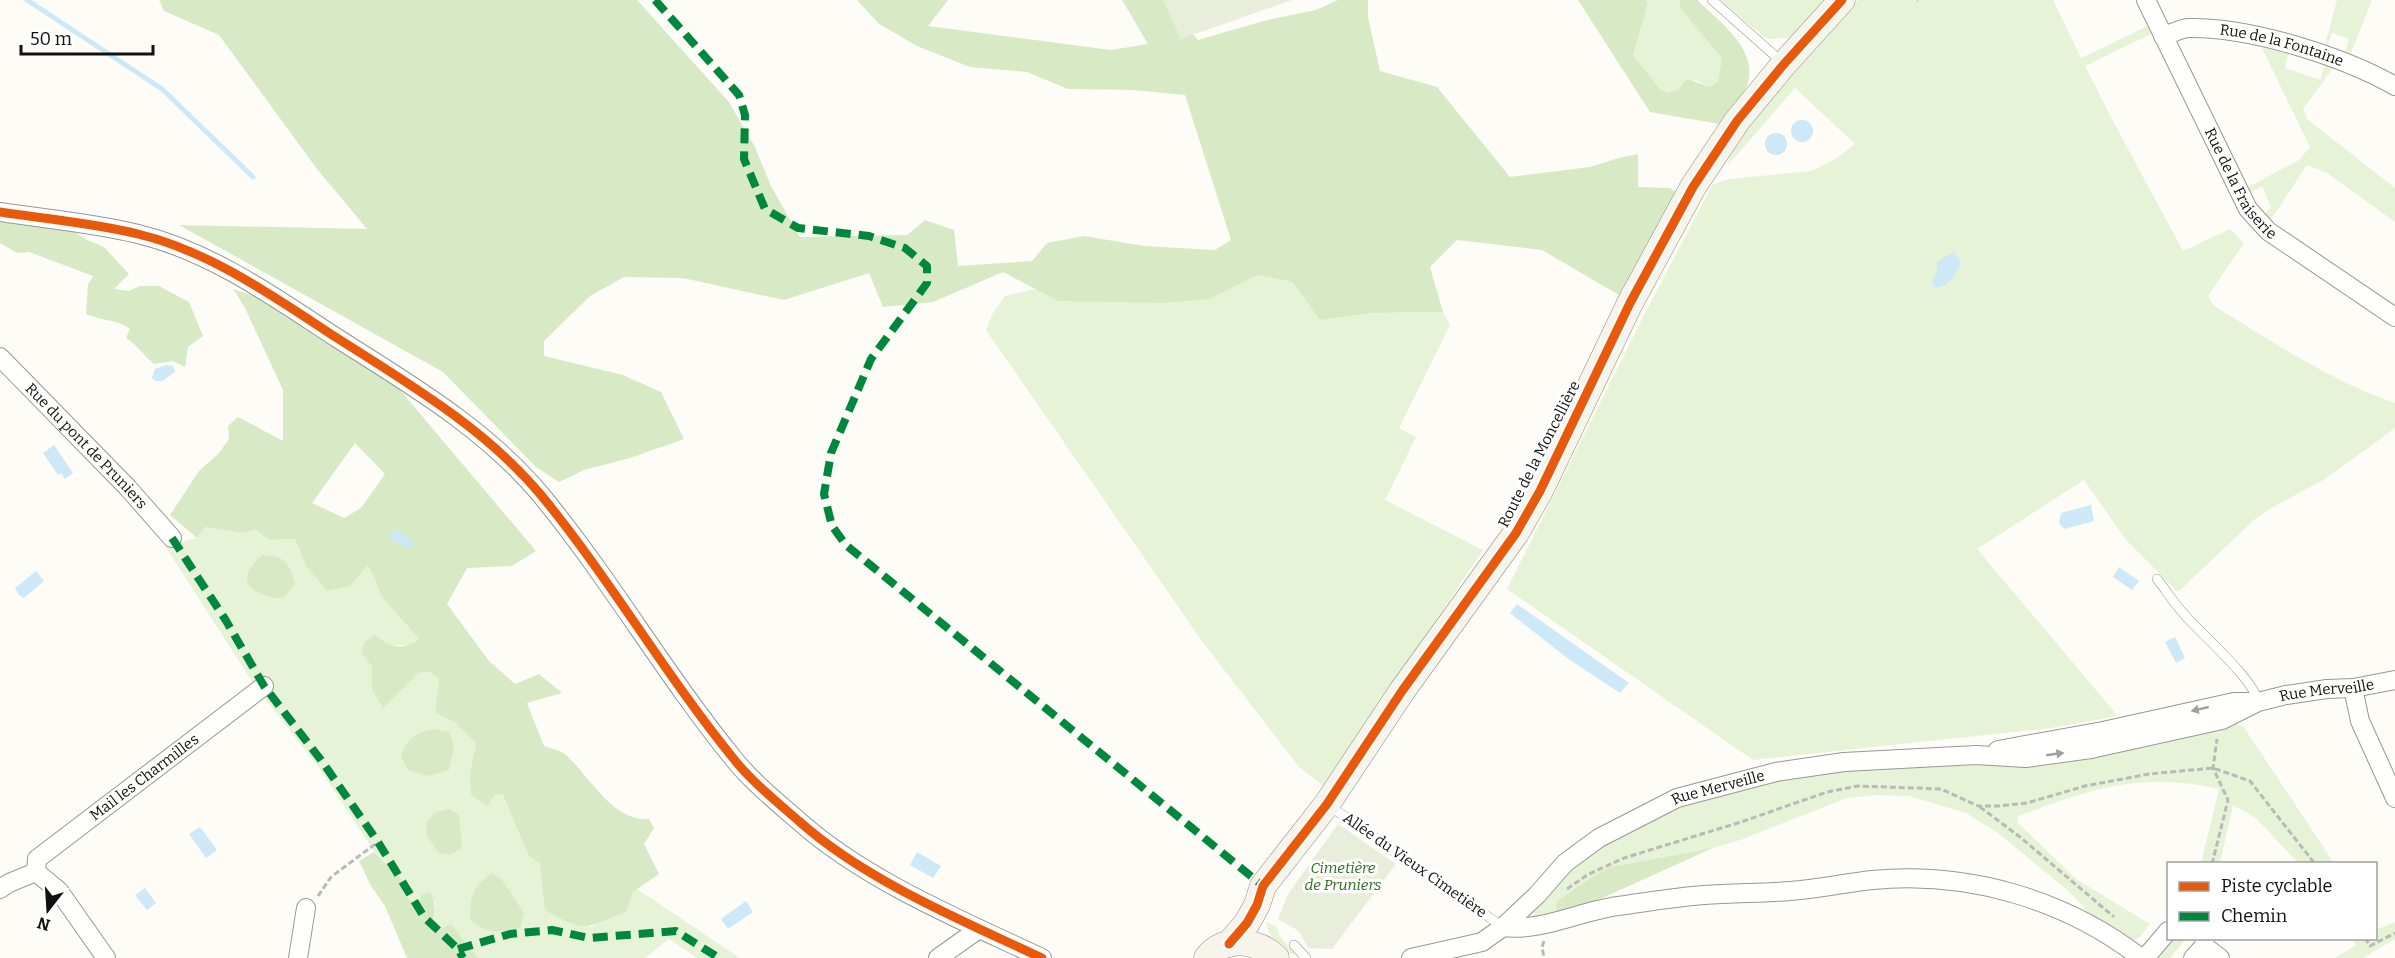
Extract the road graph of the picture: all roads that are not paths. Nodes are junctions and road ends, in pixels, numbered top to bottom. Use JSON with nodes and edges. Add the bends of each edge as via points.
{"nodes":[{"id":1,"x":1712,"y":0,"type":"edge"},
{"id":2,"x":1842,"y":0,"type":"edge"},
{"id":3,"x":2145,"y":0,"type":"edge"},
{"id":4,"x":2163,"y":36,"type":"junction"},
{"id":5,"x":1784,"y":64,"type":"junction"},
{"id":6,"x":2395,"y":86,"type":"edge"},
{"id":7,"x":0,"y":212,"type":"edge"},
{"id":8,"x":2395,"y":317,"type":"edge"},
{"id":9,"x":0,"y":357,"type":"edge"},
{"id":10,"x":172,"y":538,"type":"dead end"},
{"id":11,"x":2157,"y":579,"type":"dead end"},
{"id":12,"x":2395,"y":680,"type":"edge"},
{"id":13,"x":264,"y":686,"type":"dead end"},
{"id":14,"x":2353,"y":688,"type":"junction"},
{"id":15,"x":2258,"y":702,"type":"junction"},
{"id":16,"x":1976,"y":755,"type":"junction"},
{"id":17,"x":2395,"y":798,"type":"edge"},
{"id":18,"x":1327,"y":804,"type":"junction"},
{"id":19,"x":36,"y":872,"type":"junction"},
{"id":20,"x":0,"y":889,"type":"edge"},
{"id":21,"x":1257,"y":905,"type":"junction"},
{"id":22,"x":306,"y":908,"type":"road end"},
{"id":23,"x":1503,"y":927,"type":"junction"},
{"id":24,"x":979,"y":929,"type":"junction"},
{"id":25,"x":2167,"y":933,"type":"edge"},
{"id":26,"x":1229,"y":944,"type":"junction"},
{"id":27,"x":2201,"y":948,"type":"edge"},
{"id":28,"x":1279,"y":951,"type":"edge"},
{"id":29,"x":106,"y":958,"type":"edge"},
{"id":30,"x":298,"y":958,"type":"edge"},
{"id":31,"x":938,"y":958,"type":"edge"},
{"id":32,"x":1042,"y":958,"type":"edge"},
{"id":33,"x":1207,"y":958,"type":"edge"},
{"id":34,"x":1306,"y":958,"type":"edge"},
{"id":35,"x":1411,"y":958,"type":"edge"},
{"id":36,"x":2143,"y":958,"type":"edge"},
{"id":37,"x":2220,"y":958,"type":"edge"}],
"edges":[{"from":1,"to":5,"type":"lane"},
{"from":2,"to":5,"type":"street","name":"Route de la Moncellière"},
{"from":3,"to":4,"type":"street","name":"Rue de la Fraiserie"},
{"from":4,"to":6,"type":"street","name":"Rue de la Fontaine","via":[[2187,28],[2252,34],[2343,61]]},
{"from":4,"to":8,"type":"street","name":"Rue de la Fraiserie","via":[[2248,208],[2268,231]]},
{"from":5,"to":18,"type":"street","name":"Route de la Moncellière","via":[[1737,121],[1693,187],[1630,303],[1516,533],[1402,691]]},
{"from":7,"to":24,"type":"street","via":[[138,234],[198,254],[242,277],[438,403],[500,452],[539,493],[735,761],[802,824],[847,857]]},
{"from":9,"to":10,"type":"street","name":"Rue du pont de Pruniers"},
{"from":11,"to":15,"type":"lane","via":[[2182,612],[2233,665],[2257,695]]},
{"from":12,"to":14,"type":"street","name":"Rue Merveille"},
{"from":13,"to":19,"type":"street","name":"Mail les Charmilles","via":[[38,859]]},
{"from":14,"to":15,"type":"street","name":"Rue Merveille"},
{"from":14,"to":17,"type":"street","via":[[2360,721]]},
{"from":15,"to":16,"type":"street","name":"Rue Merveille","one_way":true,"via":[[2234,702]]},
{"from":16,"to":15,"type":"street","name":"Rue Merveille","one_way":true,"via":[[2026,758],[2070,752],[2222,720]]},
{"from":16,"to":23,"type":"street","name":"Rue Merveille","via":[[1844,762],[1776,772],[1677,798],[1599,838],[1565,863]]},
{"from":18,"to":21,"type":"street","name":"Route de la Moncellière","via":[[1263,886]]},
{"from":18,"to":23,"type":"lane","name":"Allée du Vieux Cimetière"},
{"from":19,"to":20,"type":"street"},
{"from":19,"to":29,"type":"street","via":[[59,891]]},
{"from":21,"to":26,"type":"street","name":"Route de la Moncellière"},
{"from":21,"to":28,"type":"street","via":[[1258,926]]},
{"from":22,"to":30,"type":"street"},
{"from":23,"to":35,"type":"street","name":"Rue Merveille","via":[[1482,942]]},
{"from":23,"to":36,"type":"street","via":[[1530,927],[1604,908],[1702,896],[1793,891],[1874,880],[1936,879],[1988,885],[2046,905],[2092,925]]},
{"from":24,"to":31,"type":"street"},
{"from":24,"to":32,"type":"street"},
{"from":25,"to":36,"type":"street"},
{"from":26,"to":28,"type":"street","via":[[1246,942]]},
{"from":26,"to":33,"type":"street","name":"Route de la Moncellière"},
{"from":27,"to":37,"type":"street"},
{"from":28,"to":34,"type":"lane"}]}
